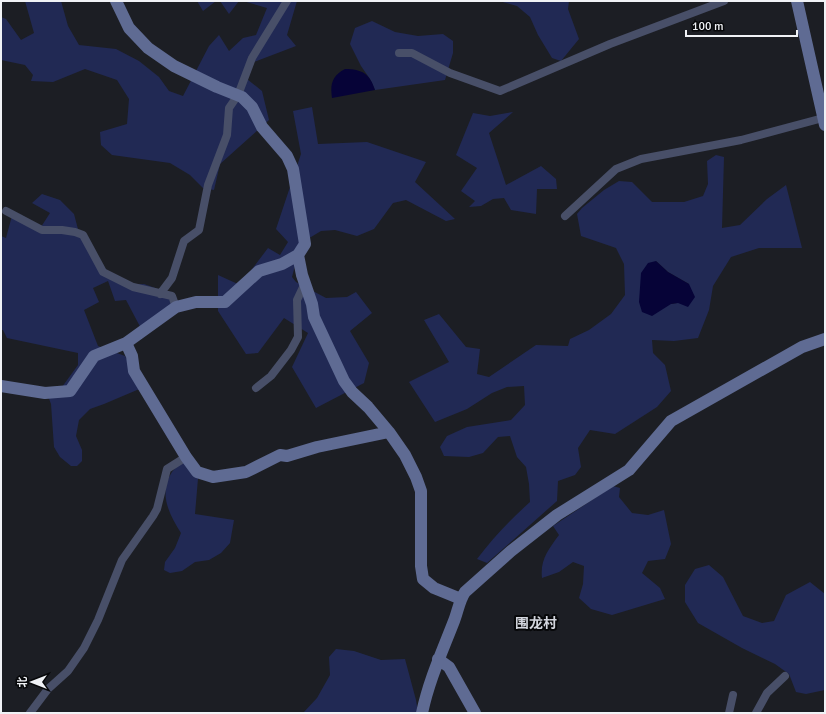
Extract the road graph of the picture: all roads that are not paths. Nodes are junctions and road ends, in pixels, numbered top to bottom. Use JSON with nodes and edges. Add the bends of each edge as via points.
{"nodes":[{"id":1,"x":116,"y":1,"type":"edge"},
{"id":2,"x":286,"y":1,"type":"edge"},
{"id":3,"x":724,"y":1,"type":"edge"},
{"id":4,"x":797,"y":1,"type":"edge"},
{"id":5,"x":398,"y":53,"type":"dead end"},
{"id":6,"x":240,"y":96,"type":"junction"},
{"id":7,"x":824,"y":121,"type":"edge"},
{"id":8,"x":6,"y":211,"type":"dead end"},
{"id":9,"x":565,"y":216,"type":"dead end"},
{"id":10,"x":298,"y":255,"type":"junction"},
{"id":11,"x":305,"y":283,"type":"junction"},
{"id":12,"x":160,"y":294,"type":"junction"},
{"id":13,"x":176,"y":307,"type":"junction"},
{"id":14,"x":825,"y":339,"type":"edge"},
{"id":15,"x":126,"y":343,"type":"junction"},
{"id":16,"x":1,"y":386,"type":"edge"},
{"id":17,"x":256,"y":388,"type":"dead end"},
{"id":18,"x":389,"y":432,"type":"junction"},
{"id":19,"x":186,"y":457,"type":"junction"},
{"id":20,"x":461,"y":598,"type":"junction"},
{"id":21,"x":438,"y":659,"type":"junction"},
{"id":22,"x":785,"y":676,"type":"dead end"},
{"id":23,"x":733,"y":695,"type":"dead end"},
{"id":24,"x":30,"y":713,"type":"edge"},
{"id":25,"x":422,"y":713,"type":"edge"},
{"id":26,"x":475,"y":713,"type":"edge"},
{"id":27,"x":729,"y":713,"type":"edge"},
{"id":28,"x":756,"y":713,"type":"edge"}],
"edges":[{"from":1,"to":6,"type":"street","via":[[129,28],[148,48],[174,66]]},
{"from":2,"to":6,"type":"street","via":[[252,58],[242,82]]},
{"from":3,"to":5,"type":"street","via":[[610,44],[500,91],[450,73],[412,53]]},
{"from":4,"to":7,"type":"street"},
{"from":6,"to":10,"type":"street","via":[[252,107],[262,127],[287,156],[293,169],[306,244]]},
{"from":6,"to":12,"type":"street","via":[[229,108],[226,135],[208,185],[199,230],[184,241],[172,278]]},
{"from":7,"to":9,"type":"street","via":[[641,159],[616,169]]},
{"from":8,"to":12,"type":"street","via":[[42,230],[62,230],[82,235],[103,272],[133,287]]},
{"from":10,"to":11,"type":"street"},
{"from":10,"to":13,"type":"street","via":[[282,264],[259,271],[225,302],[196,302]]},
{"from":11,"to":17,"type":"street","via":[[297,300],[298,337],[271,376]]},
{"from":11,"to":18,"type":"street","via":[[314,317],[344,381]]},
{"from":12,"to":13,"type":"street","via":[[172,296]]},
{"from":13,"to":15,"type":"street"},
{"from":14,"to":20,"type":"street","via":[[802,347],[671,421],[629,470],[552,520],[511,551]]},
{"from":15,"to":16,"type":"street","via":[[94,356],[70,391],[44,393]]},
{"from":15,"to":19,"type":"street","via":[[132,356],[134,371]]},
{"from":18,"to":19,"type":"street","via":[[317,447],[288,456],[280,455],[246,472],[213,478],[197,472]]},
{"from":18,"to":20,"type":"street","via":[[405,454],[421,491],[423,579],[434,588]]},
{"from":19,"to":24,"type":"street","via":[[167,469],[157,509],[122,560],[84,648],[68,671],[48,689]]},
{"from":20,"to":21,"type":"street"},
{"from":21,"to":25,"type":"street"},
{"from":21,"to":26,"type":"street","via":[[450,667]]},
{"from":22,"to":28,"type":"street","via":[[767,693]]},
{"from":23,"to":27,"type":"street"}]}
